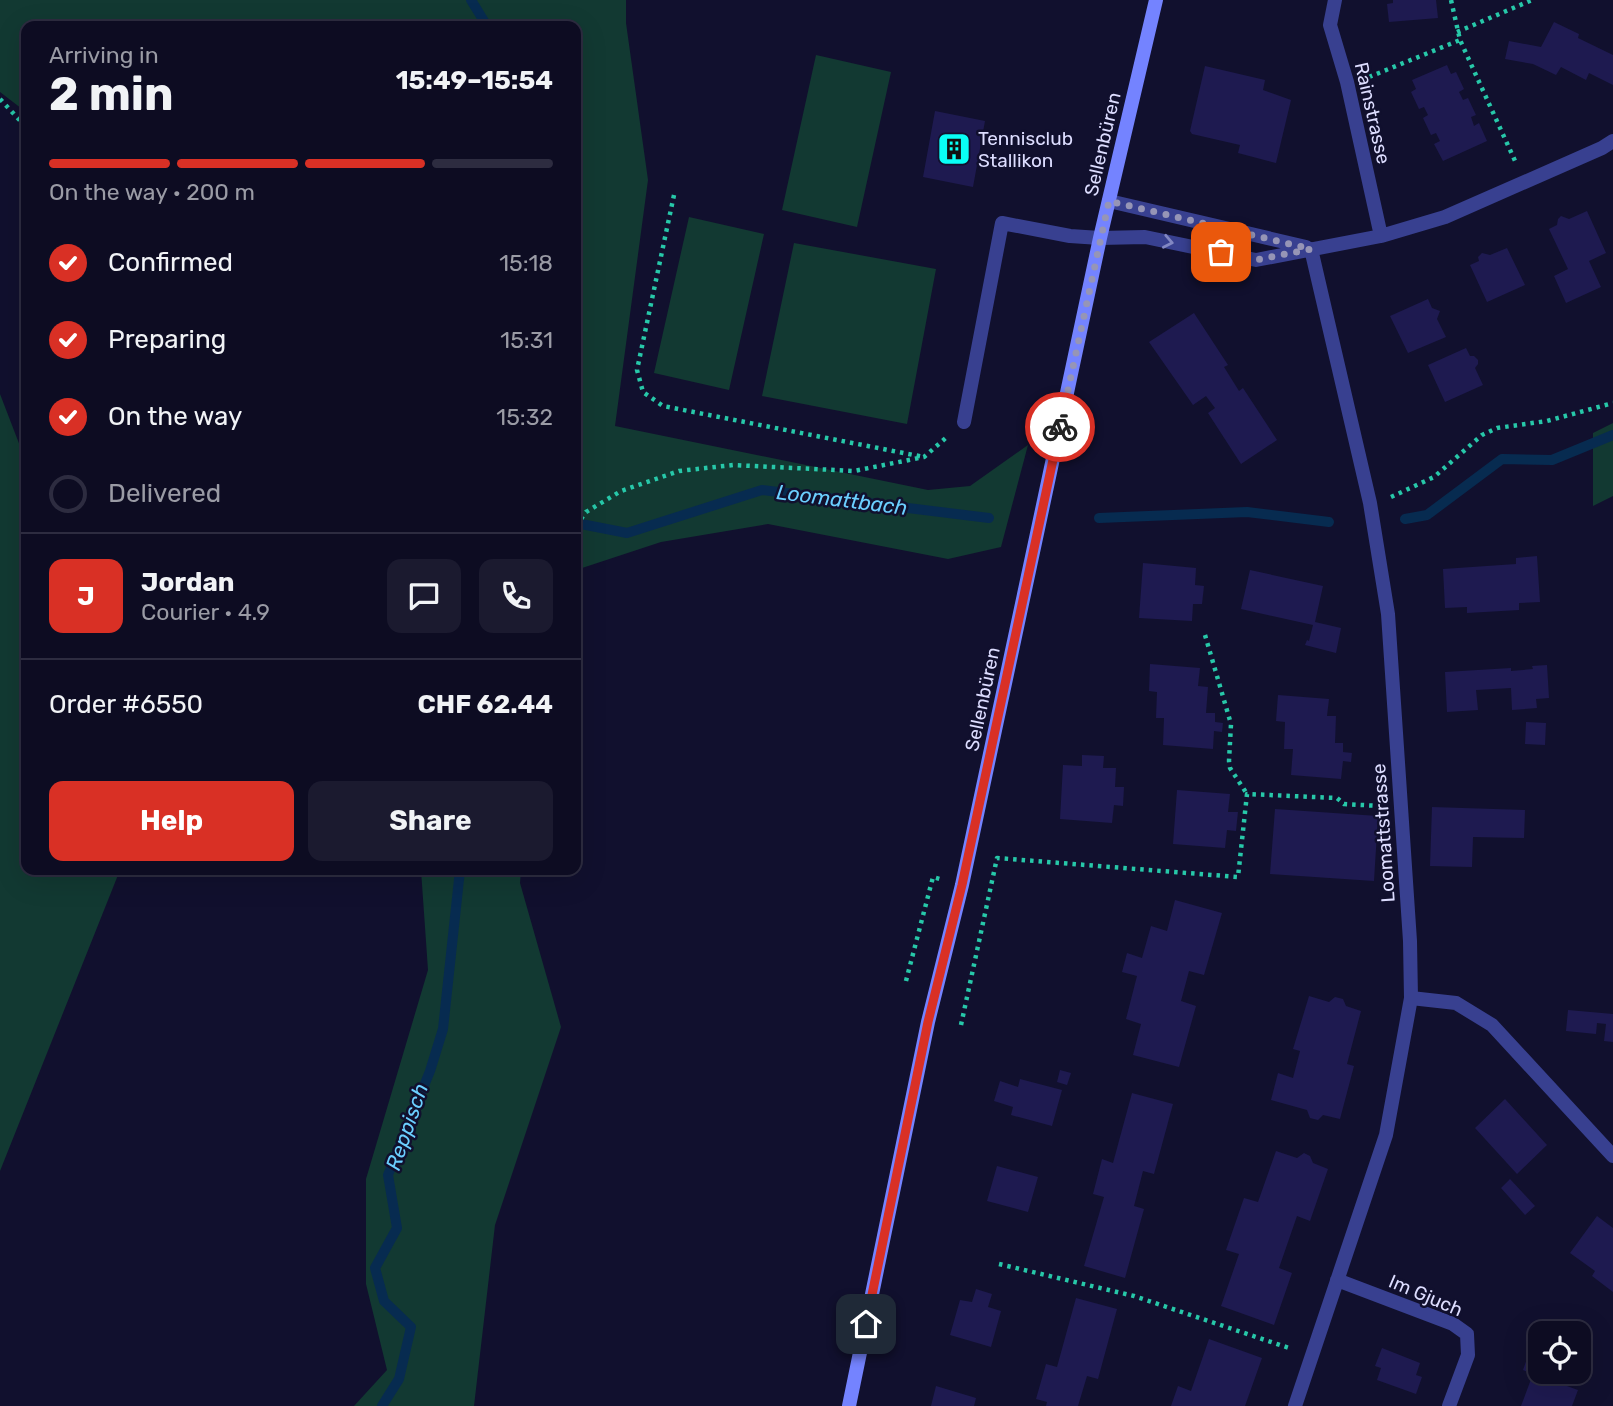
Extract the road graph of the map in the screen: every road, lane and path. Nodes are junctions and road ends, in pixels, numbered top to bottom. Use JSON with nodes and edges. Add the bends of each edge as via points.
{"nodes":[{"id":1,"x":1156,"y":0,"type":"edge"},
{"id":2,"x":1335,"y":0,"type":"edge"},
{"id":3,"x":1451,"y":0,"type":"edge"},
{"id":4,"x":1532,"y":0,"type":"edge"},
{"id":5,"x":1457,"y":32,"type":"junction"},
{"id":6,"x":1460,"y":40,"type":"junction"},
{"id":7,"x":1373,"y":76,"type":"dead end"},
{"id":8,"x":0,"y":99,"type":"edge"},
{"id":9,"x":21,"y":122,"type":"edge"},
{"id":10,"x":1613,"y":141,"type":"edge"},
{"id":11,"x":1525,"y":183,"type":"junction"},
{"id":12,"x":674,"y":195,"type":"dead end"},
{"id":13,"x":1109,"y":201,"type":"junction"},
{"id":14,"x":1381,"y":236,"type":"junction"},
{"id":15,"x":1100,"y":237,"type":"junction"},
{"id":16,"x":1311,"y":249,"type":"junction"},
{"id":17,"x":1613,"y":402,"type":"edge"},
{"id":18,"x":964,"y":422,"type":"joint"},
{"id":19,"x":924,"y":457,"type":"junction"},
{"id":20,"x":1370,"y":503,"type":"junction"},
{"id":21,"x":581,"y":519,"type":"edge"},
{"id":22,"x":1205,"y":635,"type":"dead end"},
{"id":23,"x":1247,"y":794,"type":"junction"},
{"id":24,"x":1401,"y":805,"type":"junction"},
{"id":25,"x":1411,"y":998,"type":"junction"},
{"id":26,"x":961,"y":1025,"type":"dead end"},
{"id":27,"x":1613,"y":1156,"type":"edge"},
{"id":28,"x":999,"y":1264,"type":"dead end"},
{"id":29,"x":1337,"y":1280,"type":"junction"},
{"id":30,"x":1312,"y":1355,"type":"junction"},
{"id":31,"x":849,"y":1406,"type":"edge"},
{"id":32,"x":1295,"y":1406,"type":"edge"},
{"id":33,"x":1449,"y":1406,"type":"edge"}],
"edges":[{"from":1,"to":13,"type":"main road","name":"Sellenbüren"},
{"from":2,"to":14,"type":"street","name":"Rainstrasse","via":[[1330,25]]},
{"from":3,"to":5,"type":"path"},
{"from":4,"to":5,"type":"path"},
{"from":5,"to":6,"type":"path"},
{"from":6,"to":7,"type":"path","name":"Rainstrasse"},
{"from":6,"to":11,"type":"path"},
{"from":8,"to":9,"type":"path"},
{"from":10,"to":11,"type":"street"},
{"from":11,"to":14,"type":"street","via":[[1445,217]]},
{"from":12,"to":19,"type":"path","via":[[637,370],[643,393],[663,406]]},
{"from":13,"to":15,"type":"main road","name":"Sellenbüren"},
{"from":13,"to":16,"type":"street"},
{"from":14,"to":16,"type":"street"},
{"from":15,"to":16,"type":"street","one_way":true,"via":[[1145,237],[1256,260]]},
{"from":15,"to":18,"type":"street","via":[[1002,223]]},
{"from":15,"to":31,"type":"main road","name":"Sellenbüren"},
{"from":16,"to":20,"type":"street","name":"Loomattstrasse"},
{"from":17,"to":20,"type":"path","via":[[1547,421],[1497,428],[1482,435],[1434,477]]},
{"from":18,"to":19,"type":"path"},
{"from":19,"to":21,"type":"path","via":[[854,471],[733,465],[678,471],[621,491]]},
{"from":20,"to":24,"type":"street","name":"Loomattstrasse","via":[[1388,614]]},
{"from":22,"to":23,"type":"path","via":[[1231,724],[1228,761]]},
{"from":23,"to":24,"type":"path"},
{"from":23,"to":26,"type":"path","via":[[1238,877],[997,858]]},
{"from":24,"to":25,"type":"street","name":"Loomattstrasse"},
{"from":25,"to":27,"type":"street","via":[[1456,1003],[1492,1025]]},
{"from":25,"to":29,"type":"street","name":"Loomattstrasse","via":[[1386,1135]]},
{"from":28,"to":30,"type":"path","via":[[1133,1296]]},
{"from":29,"to":30,"type":"street","name":"Loomattstrasse"},
{"from":29,"to":33,"type":"street","name":"Im Gjuch","via":[[1453,1324],[1467,1334],[1468,1355]]},
{"from":30,"to":32,"type":"street","name":"Loomattstrasse"}]}
